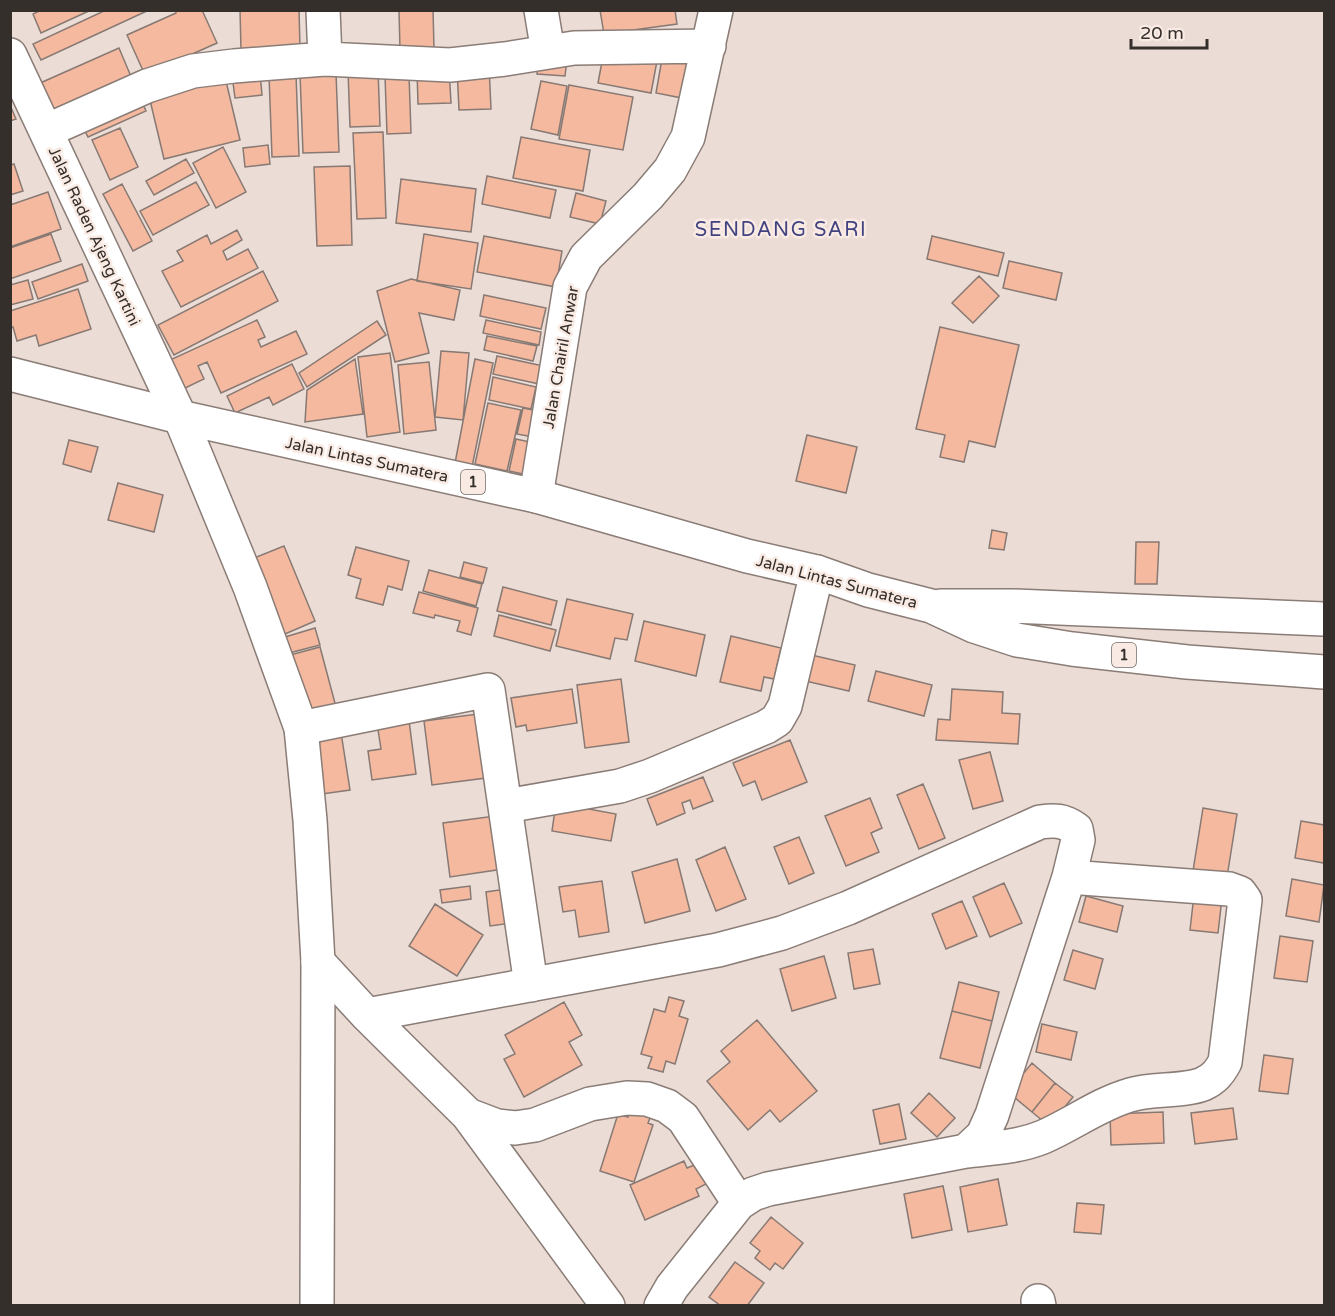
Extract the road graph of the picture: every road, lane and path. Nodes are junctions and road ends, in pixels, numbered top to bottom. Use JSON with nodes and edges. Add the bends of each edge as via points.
{"nodes":[{"id":1,"x":323,"y":10,"type":"edge"},
{"id":2,"x":542,"y":10,"type":"edge"},
{"id":3,"x":716,"y":10,"type":"edge"},
{"id":4,"x":709,"y":46,"type":"junction"},
{"id":5,"x":548,"y":52,"type":"junction"},
{"id":6,"x":10,"y":55,"type":"edge"},
{"id":7,"x":326,"y":59,"type":"junction"},
{"id":8,"x":46,"y":131,"type":"junction"},
{"id":9,"x":10,"y":374,"type":"edge"},
{"id":10,"x":180,"y":417,"type":"junction"},
{"id":11,"x":536,"y":496,"type":"junction"},
{"id":12,"x":817,"y":572,"type":"junction"},
{"id":13,"x":931,"y":606,"type":"junction"},
{"id":14,"x":1324,"y":619,"type":"edge"},
{"id":15,"x":1324,"y":672,"type":"edge"},
{"id":16,"x":302,"y":728,"type":"junction"},
{"id":17,"x":506,"y":806,"type":"junction"},
{"id":18,"x":1069,"y":877,"type":"junction"},
{"id":19,"x":318,"y":962,"type":"junction"},
{"id":20,"x":531,"y":985,"type":"junction"},
{"id":21,"x":367,"y":1015,"type":"junction"},
{"id":22,"x":468,"y":1115,"type":"junction"},
{"id":23,"x":966,"y":1150,"type":"junction"},
{"id":24,"x":739,"y":1203,"type":"junction"},
{"id":25,"x":317,"y":1305,"type":"edge"},
{"id":26,"x":608,"y":1305,"type":"edge"},
{"id":27,"x":661,"y":1305,"type":"edge"}],
"edges":[{"from":1,"to":7,"type":"main road"},
{"from":2,"to":5,"type":"main road"},
{"from":3,"to":4,"type":"main road","name":"Jalan Chairil Anwar"},
{"from":4,"to":5,"type":"main road","via":[[574,48]]},
{"from":4,"to":11,"type":"main road","name":"Jalan Chairil Anwar","via":[[688,137],[670,170],[586,256],[570,287]]},
{"from":5,"to":7,"type":"main road","via":[[450,65]]},
{"from":6,"to":8,"type":"main road","name":"Jalan Raden Ajeng Kartini"},
{"from":7,"to":8,"type":"main road","via":[[193,71],[147,86]]},
{"from":8,"to":10,"type":"main road","name":"Jalan Raden Ajeng Kartini"},
{"from":9,"to":10,"type":"main road","name":"Jalan Lintas Sumatera","number":"1"},
{"from":10,"to":11,"type":"main road","name":"Jalan Lintas Sumatera","number":"1"},
{"from":10,"to":16,"type":"main road","name":"Jalan Raden Ajeng Kartini","via":[[250,587]]},
{"from":11,"to":12,"type":"main road","name":"Jalan Lintas Sumatera","number":"1"},
{"from":12,"to":13,"type":"main road","name":"Jalan Lintas Sumatera","number":"1"},
{"from":12,"to":17,"type":"main road","via":[[784,706],[777,720],[620,786]]},
{"from":13,"to":14,"type":"main road","name":"Jalan Lintas Sumatera","number":"1"},
{"from":13,"to":15,"type":"main road","name":"Jalan Lintas Sumatera","number":"1","via":[[1017,640],[1220,666]]},
{"from":16,"to":17,"type":"main road","via":[[488,690]]},
{"from":16,"to":19,"type":"main road","name":"Jalan Raden Ajeng Kartini"},
{"from":17,"to":20,"type":"main road"},
{"from":18,"to":20,"type":"main road","via":[[1078,840],[1076,829],[1056,819],[1040,822],[848,908],[782,933],[718,950]]},
{"from":18,"to":23,"type":"main road","via":[[992,1115],[983,1135]]},
{"from":18,"to":23,"type":"main road","via":[[1240,893],[1245,900],[1225,1062],[1218,1076],[1202,1085],[1134,1093],[1107,1102],[1041,1138],[1011,1146]]},
{"from":19,"to":21,"type":"main road"},
{"from":19,"to":25,"type":"main road","name":"Jalan Raden Ajeng Kartini"},
{"from":20,"to":21,"type":"main road"},
{"from":21,"to":22,"type":"main road"},
{"from":22,"to":24,"type":"main road","via":[[515,1128],[535,1125],[590,1104],[646,1099],[667,1106],[683,1118]]},
{"from":22,"to":26,"type":"main road"},
{"from":23,"to":24,"type":"main road","via":[[768,1189]]},
{"from":24,"to":27,"type":"main road"}]}
